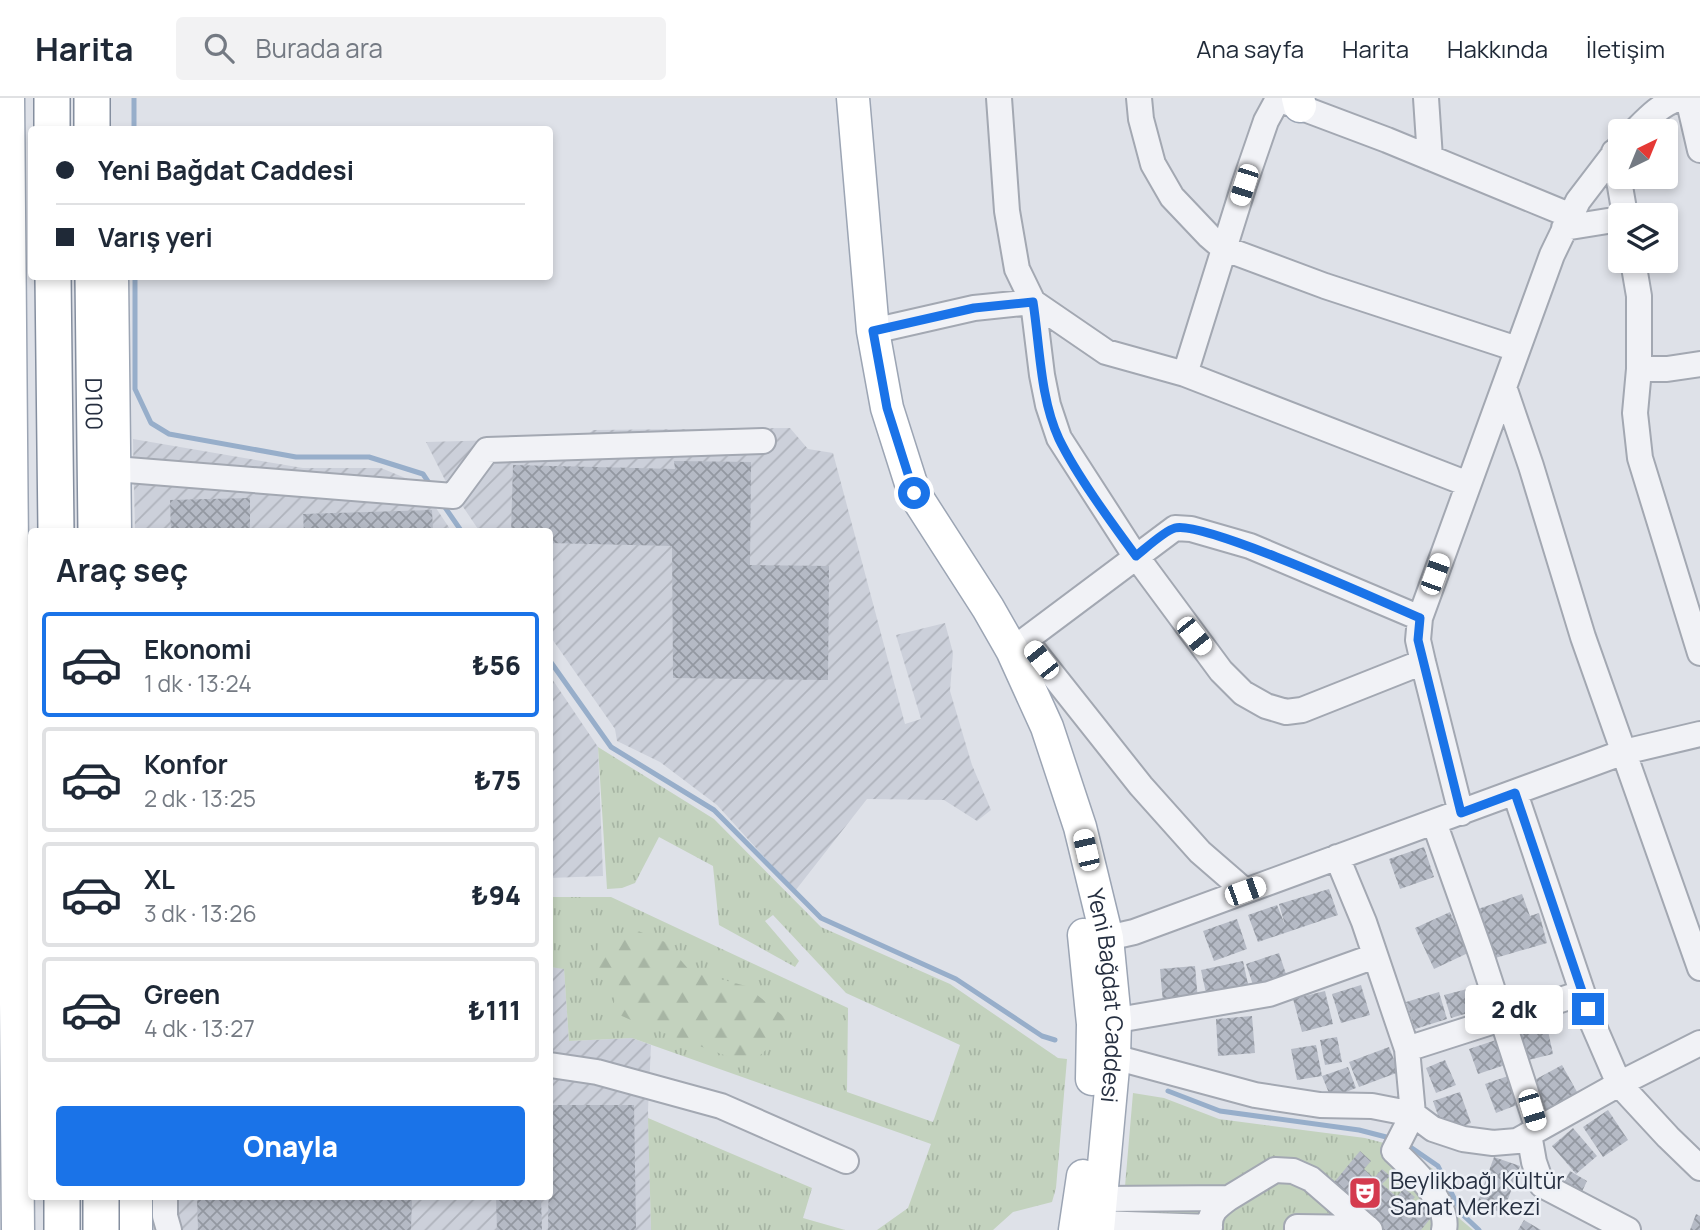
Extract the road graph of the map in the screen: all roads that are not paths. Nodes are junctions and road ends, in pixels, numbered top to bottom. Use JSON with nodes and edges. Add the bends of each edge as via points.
{"nodes":[{"id":1,"x":8,"y":98,"type":"edge"},
{"id":2,"x":52,"y":98,"type":"edge"},
{"id":3,"x":92,"y":98,"type":"edge"},
{"id":4,"x":108,"y":98,"type":"edge"},
{"id":5,"x":834,"y":98,"type":"edge"},
{"id":6,"x":853,"y":98,"type":"edge"},
{"id":7,"x":999,"y":98,"type":"edge"},
{"id":8,"x":1139,"y":98,"type":"edge"},
{"id":9,"x":1426,"y":98,"type":"edge"},
{"id":10,"x":1679,"y":98,"type":"edge"},
{"id":11,"x":1688,"y":98,"type":"edge"},
{"id":12,"x":1288,"y":100,"type":"edge"},
{"id":13,"x":1646,"y":119,"type":"edge"},
{"id":14,"x":52,"y":126,"type":"edge"},
{"id":15,"x":92,"y":126,"type":"edge"},
{"id":16,"x":109,"y":126,"type":"edge"},
{"id":17,"x":1700,"y":150,"type":"edge"},
{"id":18,"x":1430,"y":158,"type":"junction"},
{"id":19,"x":1608,"y":162,"type":"edge"},
{"id":20,"x":1608,"y":220,"type":"edge"},
{"id":21,"x":1567,"y":222,"type":"junction"},
{"id":22,"x":1223,"y":248,"type":"junction"},
{"id":23,"x":1635,"y":273,"type":"edge"},
{"id":24,"x":53,"y":280,"type":"edge"},
{"id":25,"x":93,"y":280,"type":"edge"},
{"id":26,"x":112,"y":280,"type":"edge"},
{"id":27,"x":1033,"y":302,"type":"junction"},
{"id":28,"x":873,"y":331,"type":"junction"},
{"id":29,"x":1517,"y":349,"type":"junction"},
{"id":30,"x":1700,"y":364,"type":"edge"},
{"id":31,"x":1639,"y":369,"type":"junction"},
{"id":32,"x":1185,"y":374,"type":"junction"},
{"id":33,"x":1504,"y":387,"type":"junction"},
{"id":34,"x":94,"y":431,"type":"junction"},
{"id":35,"x":764,"y":441,"type":"dead end"},
{"id":36,"x":116,"y":469,"type":"junction"},
{"id":37,"x":1468,"y":484,"type":"junction"},
{"id":38,"x":56,"y":528,"type":"edge"},
{"id":39,"x":96,"y":528,"type":"edge"},
{"id":40,"x":103,"y":528,"type":"edge"},
{"id":41,"x":115,"y":528,"type":"edge"},
{"id":42,"x":1136,"y":556,"type":"junction"},
{"id":43,"x":1420,"y":618,"type":"junction"},
{"id":44,"x":1019,"y":646,"type":"junction"},
{"id":45,"x":1700,"y":653,"type":"edge"},
{"id":46,"x":1423,"y":662,"type":"junction"},
{"id":47,"x":1700,"y":734,"type":"edge"},
{"id":48,"x":1624,"y":752,"type":"junction"},
{"id":49,"x":1515,"y":793,"type":"junction"},
{"id":50,"x":1461,"y":813,"type":"junction"},
{"id":51,"x":1434,"y":822,"type":"junction"},
{"id":52,"x":1337,"y":857,"type":"junction"},
{"id":53,"x":1245,"y":891,"type":"junction"},
{"id":54,"x":1096,"y":940,"type":"junction"},
{"id":55,"x":1375,"y":956,"type":"junction"},
{"id":56,"x":1700,"y":968,"type":"edge"},
{"id":57,"x":1582,"y":993,"type":"junction"},
{"id":58,"x":1502,"y":1019,"type":"junction"},
{"id":59,"x":1104,"y":1022,"type":"junction"},
{"id":60,"x":1700,"y":1043,"type":"edge"},
{"id":61,"x":1407,"y":1049,"type":"junction"},
{"id":62,"x":1114,"y":1057,"type":"junction"},
{"id":63,"x":553,"y":1065,"type":"edge"},
{"id":64,"x":1619,"y":1084,"type":"junction"},
{"id":65,"x":1404,"y":1132,"type":"junction"},
{"id":66,"x":1534,"y":1132,"type":"junction"},
{"id":67,"x":846,"y":1161,"type":"dead end"},
{"id":68,"x":1700,"y":1168,"type":"edge"},
{"id":69,"x":1229,"y":1198,"type":"junction"},
{"id":70,"x":62,"y":1200,"type":"edge"},
{"id":71,"x":101,"y":1200,"type":"edge"},
{"id":72,"x":143,"y":1212,"type":"edge"},
{"id":73,"x":1094,"y":1221,"type":"edge"},
{"id":74,"x":1211,"y":1228,"type":"edge"},
{"id":75,"x":1369,"y":1229,"type":"edge"},
{"id":76,"x":18,"y":1230,"type":"edge"},
{"id":77,"x":62,"y":1230,"type":"edge"},
{"id":78,"x":101,"y":1230,"type":"edge"},
{"id":79,"x":169,"y":1230,"type":"edge"},
{"id":80,"x":1297,"y":1230,"type":"edge"},
{"id":81,"x":1444,"y":1230,"type":"edge"},
{"id":82,"x":1628,"y":1230,"type":"edge"}],
"edges":[{"from":1,"to":76,"type":"main road"},
{"from":2,"to":14,"type":"highway"},
{"from":3,"to":15,"type":"highway"},
{"from":4,"to":16,"type":"main road"},
{"from":5,"to":54,"type":"main road","name":"Yeni Bağdat Caddesi","via":[[869,417],[898,506],[972,621],[1031,740]]},
{"from":6,"to":28,"type":"main road","name":"Yeni Bağdat Caddesi"},
{"from":7,"to":27,"type":"street","via":[[1007,211],[1017,269]]},
{"from":8,"to":22,"type":"street","via":[[1153,164],[1172,197]]},
{"from":9,"to":18,"type":"street"},
{"from":10,"to":13,"type":"street"},
{"from":11,"to":17,"type":"street"},
{"from":12,"to":18,"type":"street"},
{"from":12,"to":22,"type":"street","via":[[1266,121]]},
{"from":18,"to":21,"type":"street"},
{"from":19,"to":21,"type":"street"},
{"from":20,"to":21,"type":"street"},
{"from":21,"to":29,"type":"street"},
{"from":22,"to":29,"type":"street"},
{"from":22,"to":32,"type":"street"},
{"from":23,"to":31,"type":"street"},
{"from":24,"to":38,"type":"highway","name":"D100","number":"D100"},
{"from":25,"to":34,"type":"highway","name":"D100","number":"D100"},
{"from":26,"to":36,"type":"main road"},
{"from":27,"to":28,"type":"street","via":[[974,308]]},
{"from":27,"to":32,"type":"street","via":[[1106,352]]},
{"from":27,"to":42,"type":"street","via":[[1042,375],[1059,438]]},
{"from":28,"to":44,"type":"main road","name":"Yeni Bağdat Caddesi","via":[[887,408],[914,493],[988,608]]},
{"from":29,"to":33,"type":"street"},
{"from":30,"to":31,"type":"street"},
{"from":31,"to":45,"type":"street","via":[[1634,413],[1640,458]]},
{"from":32,"to":37,"type":"street"},
{"from":33,"to":37,"type":"street"},
{"from":33,"to":48,"type":"street"},
{"from":34,"to":39,"type":"highway","name":"D100","number":"D100"},
{"from":34,"to":40,"type":"highway"},
{"from":35,"to":36,"type":"street","via":[[487,450],[453,496]]},
{"from":36,"to":41,"type":"main road"},
{"from":37,"to":43,"type":"street"},
{"from":42,"to":43,"type":"street","via":[[1175,528],[1191,529],[1250,546]]},
{"from":42,"to":44,"type":"street"},
{"from":42,"to":46,"type":"street","via":[[1222,671],[1243,693],[1266,706],[1286,712],[1302,710]]},
{"from":43,"to":46,"type":"street"},
{"from":44,"to":53,"type":"street","via":[[1200,852]]},
{"from":44,"to":54,"type":"main road","name":"Yeni Bağdat Caddesi","via":[[1080,827]]},
{"from":46,"to":50,"type":"street"},
{"from":47,"to":48,"type":"street"},
{"from":48,"to":49,"type":"street"},
{"from":48,"to":56,"type":"street"},
{"from":49,"to":50,"type":"street"},
{"from":49,"to":57,"type":"street"},
{"from":50,"to":51,"type":"street"},
{"from":51,"to":52,"type":"street"},
{"from":51,"to":58,"type":"street"},
{"from":52,"to":53,"type":"street"},
{"from":52,"to":55,"type":"street"},
{"from":53,"to":54,"type":"street","via":[[1133,932]]},
{"from":54,"to":59,"type":"main road","name":"Yeni Bağdat Caddesi"},
{"from":55,"to":59,"type":"street","via":[[1269,994]]},
{"from":55,"to":61,"type":"street"},
{"from":57,"to":58,"type":"street"},
{"from":57,"to":64,"type":"street"},
{"from":58,"to":61,"type":"street"},
{"from":58,"to":66,"type":"street"},
{"from":59,"to":62,"type":"main road","name":"Yeni Bağdat Caddesi"},
{"from":59,"to":73,"type":"main road","name":"Yeni Bağdat Caddesi","via":[[1092,1076],[1082,1187]]},
{"from":60,"to":64,"type":"street"},
{"from":61,"to":65,"type":"street"},
{"from":62,"to":65,"type":"street","via":[[1255,1096],[1372,1106]]},
{"from":62,"to":73,"type":"main road","name":"Yeni Bağdat Caddesi"},
{"from":63,"to":67,"type":"street","via":[[597,1072],[721,1106]]},
{"from":64,"to":66,"type":"street"},
{"from":64,"to":68,"type":"street"},
{"from":65,"to":66,"type":"street","via":[[1433,1129],[1493,1143],[1517,1141]]},
{"from":65,"to":81,"type":"street","via":[[1394,1151],[1422,1179],[1443,1211]]},
{"from":66,"to":82,"type":"street","via":[[1534,1161],[1542,1185]]},
{"from":69,"to":73,"type":"street"},
{"from":69,"to":74,"type":"street","via":[[1214,1209],[1209,1218]]},
{"from":69,"to":75,"type":"street","via":[[1275,1170],[1293,1171],[1311,1180]]},
{"from":70,"to":77,"type":"highway"},
{"from":71,"to":78,"type":"highway"},
{"from":72,"to":79,"type":"street","via":[[165,1216]]},
{"from":73,"to":74,"type":"street"},
{"from":75,"to":80,"type":"street"}]}
